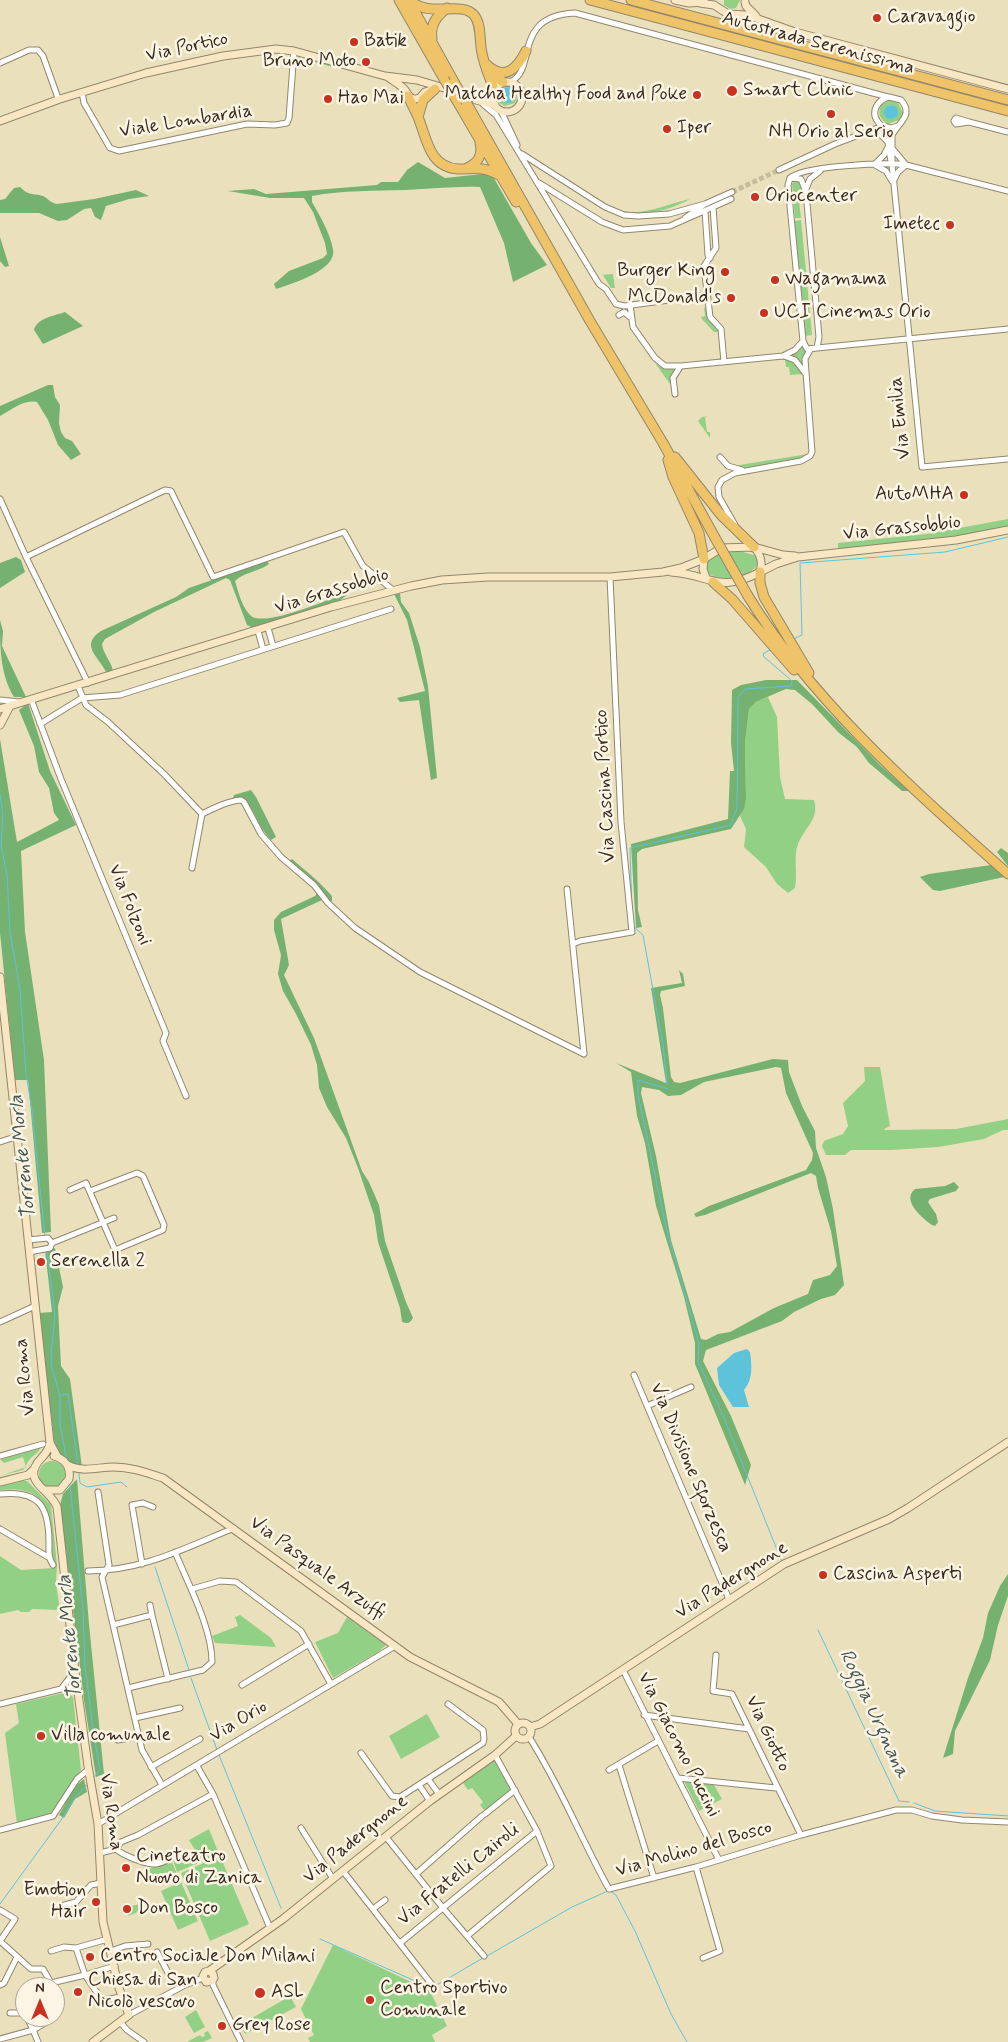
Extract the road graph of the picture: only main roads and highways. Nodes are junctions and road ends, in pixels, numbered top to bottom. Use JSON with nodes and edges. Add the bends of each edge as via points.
{"nodes":[{"id":1,"x":400,"y":0,"type":"edge"},
{"id":2,"x":409,"y":0,"type":"edge"},
{"id":3,"x":590,"y":0,"type":"edge"},
{"id":4,"x":630,"y":0,"type":"edge"},
{"id":5,"x":448,"y":8,"type":"junction"},
{"id":6,"x":434,"y":45,"type":"junction"},
{"id":7,"x":526,"y":52,"type":"road end"},
{"id":8,"x":484,"y":62,"type":"junction"},
{"id":9,"x":488,"y":72,"type":"junction"},
{"id":10,"x":506,"y":82,"type":"road end"},
{"id":11,"x":435,"y":90,"type":"road end"},
{"id":12,"x":493,"y":92,"type":"road end"},
{"id":13,"x":406,"y":93,"type":"road end"},
{"id":14,"x":423,"y":95,"type":"road end"},
{"id":15,"x":1008,"y":100,"type":"edge"},
{"id":16,"x":462,"y":101,"type":"junction"},
{"id":17,"x":1008,"y":111,"type":"edge"},
{"id":18,"x":418,"y":117,"type":"junction"},
{"id":19,"x":479,"y":139,"type":"junction"},
{"id":20,"x":464,"y":169,"type":"junction"},
{"id":21,"x":501,"y":176,"type":"junction"},
{"id":22,"x":590,"y":321,"type":"junction"},
{"id":23,"x":663,"y":443,"type":"junction"},
{"id":24,"x":754,"y":547,"type":"road end"},
{"id":25,"x":704,"y":558,"type":"road end"},
{"id":26,"x":760,"y":572,"type":"road end"},
{"id":27,"x":710,"y":580,"type":"road end"},
{"id":28,"x":825,"y":699,"type":"junction"},
{"id":29,"x":1008,"y":874,"type":"edge"}],
"edges":[{"from":1,"to":16,"type":"highway","bridge":true,"via":[[444,79]]},
{"from":2,"to":5,"type":"highway","via":[[424,8]]},
{"from":2,"to":6,"type":"highway"},
{"from":3,"to":17,"type":"highway","name":"Autostrada Serenissima"},
{"from":4,"to":15,"type":"highway","name":"Autostrada Serenissima"},
{"from":5,"to":6,"type":"highway","via":[[433,23]]},
{"from":5,"to":8,"type":"highway","via":[[462,7],[474,15],[480,30]]},
{"from":6,"to":16,"type":"highway","bridge":true},
{"from":7,"to":8,"type":"highway","via":[[509,72],[495,71]]},
{"from":8,"to":9,"type":"highway"},
{"from":9,"to":10,"type":"highway"},
{"from":9,"to":12,"type":"highway"},
{"from":11,"to":18,"type":"highway","via":[[423,100]]},
{"from":13,"to":18,"type":"highway"},
{"from":14,"to":18,"type":"highway","via":[[417,110]]},
{"from":16,"to":19,"type":"highway"},
{"from":16,"to":22,"type":"highway"},
{"from":18,"to":20,"type":"highway","via":[[435,159],[447,167]]},
{"from":19,"to":20,"type":"highway","via":[[479,158]]},
{"from":19,"to":21,"type":"highway"},
{"from":20,"to":21,"type":"highway","via":[[482,168]]},
{"from":21,"to":22,"type":"highway"},
{"from":22,"to":23,"type":"highway"},
{"from":23,"to":24,"type":"highway","via":[[705,497]]},
{"from":23,"to":25,"type":"highway","via":[[673,477],[700,533]]},
{"from":23,"to":28,"type":"highway","bridge":true,"via":[[748,596],[783,648]]},
{"from":26,"to":28,"type":"highway","via":[[764,597]]},
{"from":27,"to":28,"type":"highway","via":[[732,599],[802,679]]},
{"from":28,"to":29,"type":"highway","via":[[877,753]]}]}
